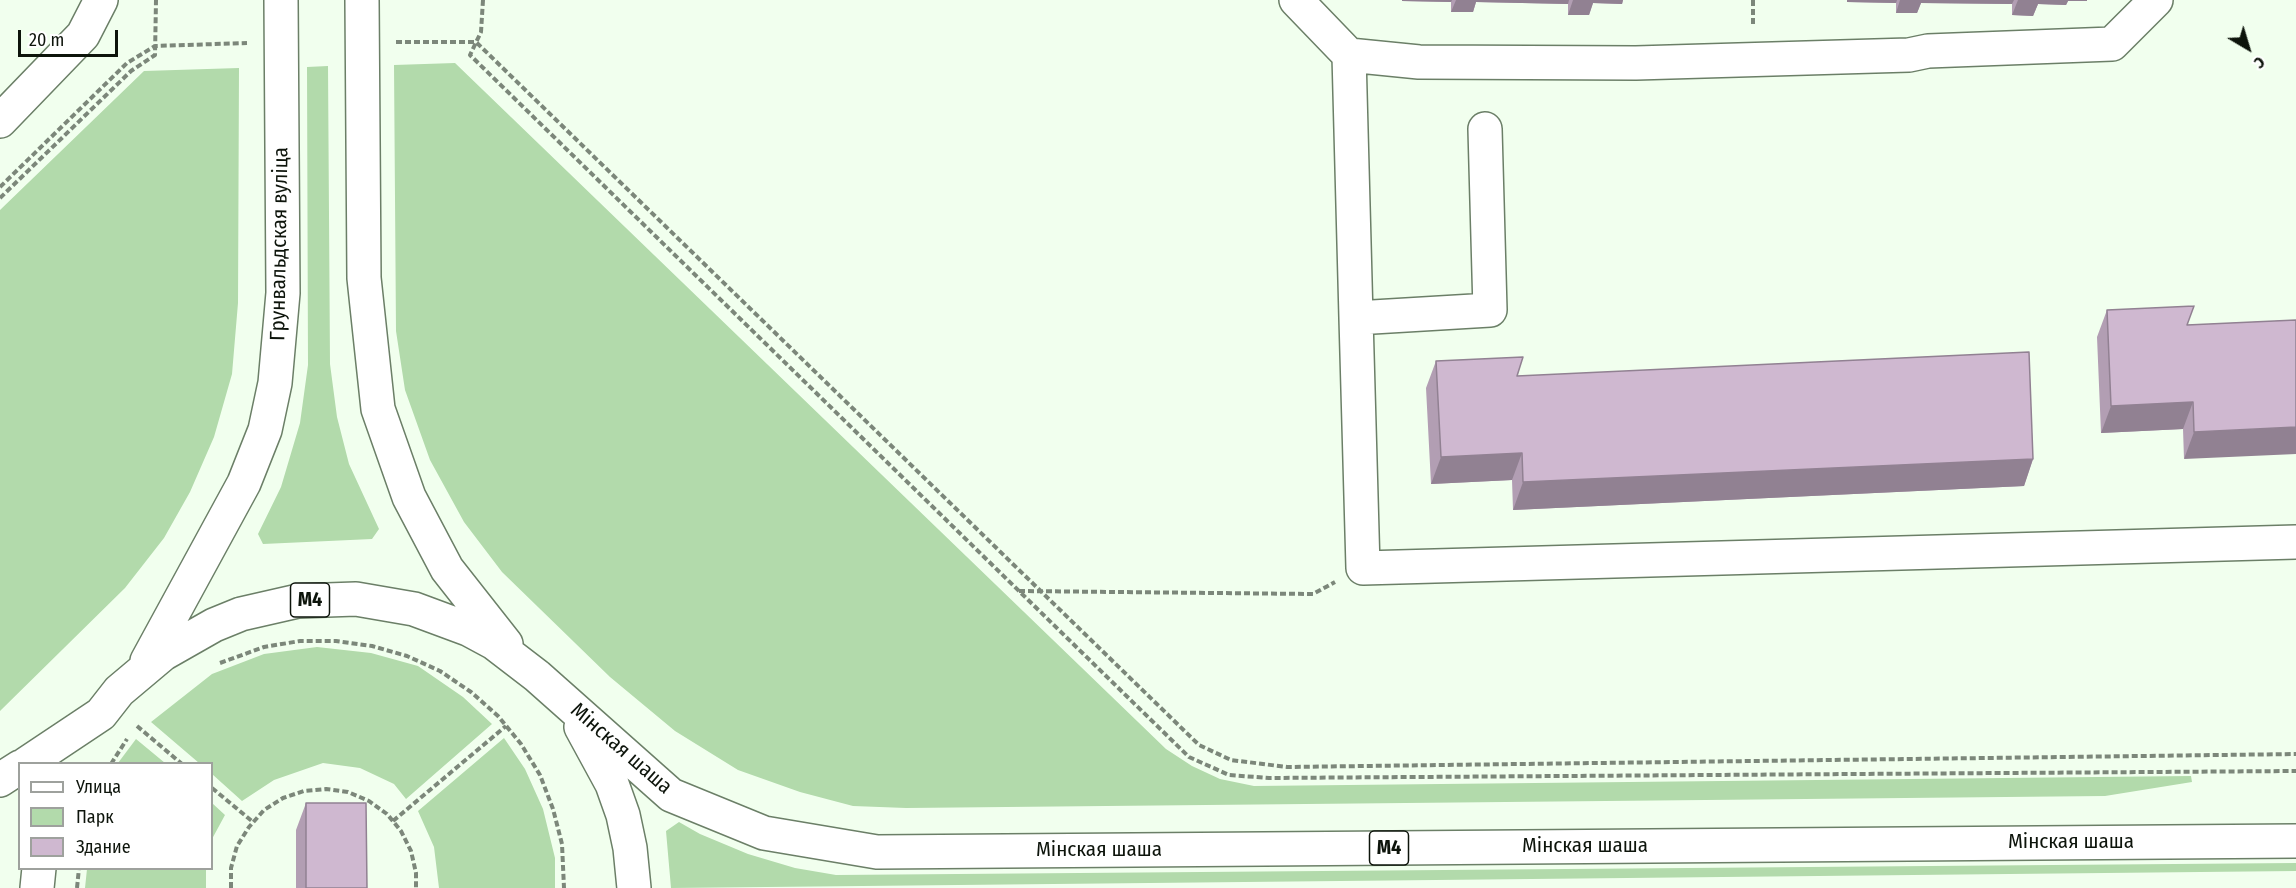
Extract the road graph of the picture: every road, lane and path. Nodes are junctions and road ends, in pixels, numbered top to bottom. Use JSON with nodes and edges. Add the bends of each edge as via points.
{"nodes":[{"id":1,"x":101,"y":0,"type":"edge"},
{"id":2,"x":156,"y":0,"type":"edge"},
{"id":3,"x":281,"y":0,"type":"edge"},
{"id":4,"x":362,"y":0,"type":"edge"},
{"id":5,"x":483,"y":0,"type":"edge"},
{"id":6,"x":1296,"y":0,"type":"edge"},
{"id":7,"x":2156,"y":0,"type":"edge"},
{"id":8,"x":281,"y":42,"type":"junction"},
{"id":9,"x":476,"y":42,"type":"junction"},
{"id":10,"x":362,"y":43,"type":"junction"},
{"id":11,"x":155,"y":46,"type":"junction"},
{"id":12,"x":1349,"y":55,"type":"junction"},
{"id":13,"x":0,"y":121,"type":"edge"},
{"id":14,"x":1485,"y":129,"type":"dead end"},
{"id":15,"x":0,"y":187,"type":"edge"},
{"id":16,"x":0,"y":198,"type":"edge"},
{"id":17,"x":1356,"y":318,"type":"junction"},
{"id":18,"x":2296,"y":542,"type":"edge"},
{"id":19,"x":1363,"y":568,"type":"junction"},
{"id":20,"x":1018,"y":591,"type":"junction"},
{"id":21,"x":1042,"y":592,"type":"junction"},
{"id":22,"x":213,"y":667,"type":"dead end"},
{"id":23,"x":527,"y":668,"type":"junction"},
{"id":24,"x":141,"y":671,"type":"junction"},
{"id":25,"x":101,"y":714,"type":"junction"},
{"id":26,"x":141,"y":721,"type":"dead end"},
{"id":27,"x":137,"y":726,"type":"junction"},
{"id":28,"x":506,"y":726,"type":"junction"},
{"id":29,"x":2296,"y":754,"type":"edge"},
{"id":30,"x":29,"y":762,"type":"edge"},
{"id":31,"x":70,"y":762,"type":"edge"},
{"id":32,"x":112,"y":762,"type":"edge"},
{"id":33,"x":180,"y":762,"type":"edge"},
{"id":34,"x":18,"y":769,"type":"edge"},
{"id":35,"x":2296,"y":771,"type":"edge"},
{"id":36,"x":0,"y":780,"type":"edge"},
{"id":37,"x":213,"y":789,"type":"edge"},
{"id":38,"x":393,"y":821,"type":"junction"},
{"id":39,"x":253,"y":822,"type":"junction"},
{"id":40,"x":2296,"y":840,"type":"edge"},
{"id":41,"x":39,"y":870,"type":"edge"},
{"id":42,"x":79,"y":870,"type":"edge"},
{"id":43,"x":38,"y":888,"type":"edge"},
{"id":44,"x":78,"y":888,"type":"edge"},
{"id":45,"x":231,"y":888,"type":"edge"},
{"id":46,"x":416,"y":888,"type":"edge"},
{"id":47,"x":564,"y":888,"type":"edge"},
{"id":48,"x":634,"y":888,"type":"edge"}],
"edges":[{"from":1,"to":13,"type":"main road","via":[[83,35]]},
{"from":2,"to":11,"type":"path"},
{"from":3,"to":8,"type":"main road","name":"Грунвальдская вуліца"},
{"from":4,"to":10,"type":"main road"},
{"from":5,"to":9,"type":"path","via":[[481,32]]},
{"from":6,"to":12,"type":"main road"},
{"from":7,"to":12,"type":"main road","via":[[2112,44],[1636,63],[1419,62]]},
{"from":8,"to":11,"type":"path"},
{"from":8,"to":24,"type":"main road","name":"Грунвальдская вуліца","via":[[283,293],[275,383],[265,430],[244,483]]},
{"from":9,"to":10,"type":"path"},
{"from":9,"to":20,"type":"path","via":[[470,55]]},
{"from":9,"to":21,"type":"path"},
{"from":10,"to":23,"type":"main road","via":[[364,278],[378,410],[409,497],[447,569]]},
{"from":11,"to":15,"type":"path","via":[[127,63]]},
{"from":11,"to":16,"type":"path","via":[[155,55],[131,71]]},
{"from":12,"to":17,"type":"main road"},
{"from":14,"to":17,"type":"main road","via":[[1490,310]]},
{"from":17,"to":19,"type":"main road"},
{"from":18,"to":19,"type":"main road"},
{"from":19,"to":21,"type":"path","via":[[1314,594]]},
{"from":20,"to":21,"type":"path"},
{"from":20,"to":35,"type":"path","via":[[1189,757],[1229,775],[1281,778]]},
{"from":21,"to":29,"type":"path","via":[[1198,745],[1231,760],[1287,767]]},
{"from":22,"to":28,"type":"path","via":[[264,647],[300,641],[372,646],[440,671],[471,692]]},
{"from":23,"to":24,"type":"main road","name":"Мінская шаша","number":"М4","via":[[468,629],[414,609],[385,602],[327,599],[270,606],[232,617],[188,638]]},
{"from":23,"to":40,"type":"main road","name":"Мінская шаша","number":"М4","via":[[671,795],[764,833],[877,852]]},
{"from":23,"to":48,"type":"main road","number":"М4","via":[[580,726],[612,784],[630,848]]},
{"from":24,"to":25,"type":"main road","name":"Мінская шаша","number":"М4"},
{"from":25,"to":30,"type":"main road","name":"Мінская шаша","number":"М4"},
{"from":25,"to":31,"type":"main road","number":"М4"},
{"from":26,"to":27,"type":"path"},
{"from":27,"to":32,"type":"path"},
{"from":27,"to":33,"type":"path"},
{"from":28,"to":38,"type":"path"},
{"from":28,"to":47,"type":"path","via":[[540,776],[553,809],[562,844]]},
{"from":34,"to":36,"type":"main road"},
{"from":37,"to":39,"type":"path"},
{"from":38,"to":39,"type":"path","via":[[369,801],[348,792],[326,789],[283,798]]},
{"from":38,"to":46,"type":"path","via":[[411,851]]},
{"from":39,"to":45,"type":"path","via":[[237,846]]},
{"from":41,"to":43,"type":"main road"},
{"from":42,"to":44,"type":"path"}]}
